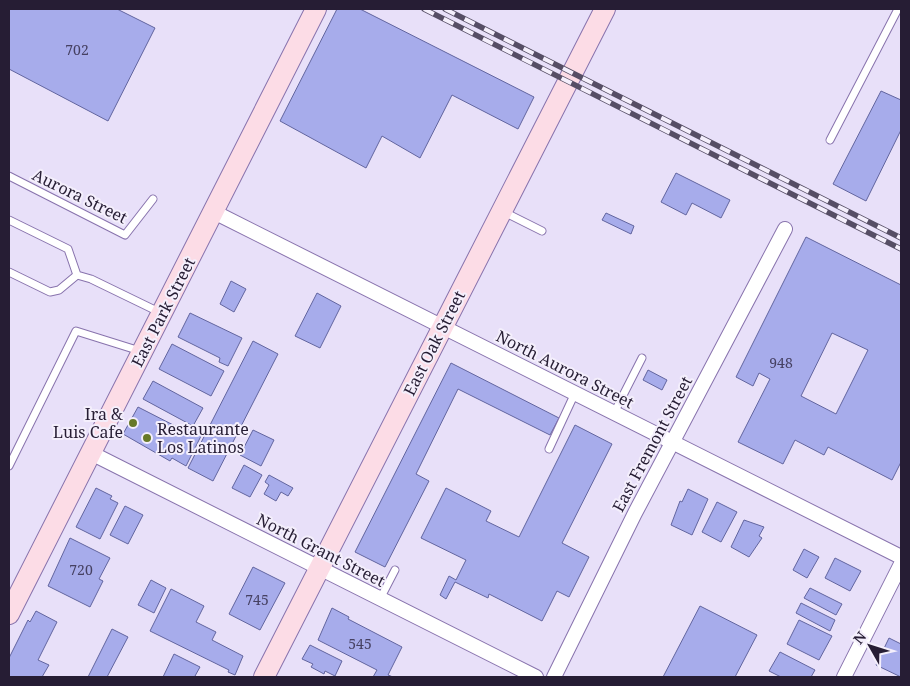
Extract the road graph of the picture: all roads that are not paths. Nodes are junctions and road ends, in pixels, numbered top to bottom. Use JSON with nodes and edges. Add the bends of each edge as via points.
{"nodes":[{"id":1,"x":316,"y":9,"type":"edge"},
{"id":2,"x":605,"y":9,"type":"edge"},
{"id":3,"x":898,"y":9,"type":"edge"},
{"id":4,"x":830,"y":140,"type":"dead end"},
{"id":5,"x":9,"y":176,"type":"edge"},
{"id":6,"x":153,"y":199,"type":"dead end"},
{"id":7,"x":502,"y":211,"type":"junction"},
{"id":8,"x":214,"y":212,"type":"junction"},
{"id":9,"x":9,"y":220,"type":"edge"},
{"id":10,"x":785,"y":228,"type":"dead end"},
{"id":11,"x":542,"y":232,"type":"dead end"},
{"id":12,"x":9,"y":272,"type":"edge"},
{"id":13,"x":77,"y":275,"type":"junction"},
{"id":14,"x":162,"y":313,"type":"junction"},
{"id":15,"x":442,"y":327,"type":"junction"},
{"id":16,"x":143,"y":352,"type":"junction"},
{"id":17,"x":642,"y":358,"type":"dead end"},
{"id":18,"x":575,"y":393,"type":"junction"},
{"id":19,"x":614,"y":413,"type":"junction"},
{"id":20,"x":672,"y":442,"type":"junction"},
{"id":21,"x":549,"y":449,"type":"dead end"},
{"id":22,"x":91,"y":453,"type":"junction"},
{"id":23,"x":9,"y":466,"type":"edge"},
{"id":24,"x":901,"y":557,"type":"edge"},
{"id":25,"x":901,"y":564,"type":"edge"},
{"id":26,"x":320,"y":569,"type":"junction"},
{"id":27,"x":394,"y":570,"type":"dead end"},
{"id":28,"x":380,"y":599,"type":"junction"},
{"id":29,"x":9,"y":614,"type":"edge"},
{"id":30,"x":264,"y":677,"type":"edge"},
{"id":31,"x":536,"y":677,"type":"edge"},
{"id":32,"x":554,"y":677,"type":"edge"},
{"id":33,"x":844,"y":677,"type":"edge"}],
"edges":[{"from":1,"to":8,"type":"street","name":"East Park Street"},
{"from":2,"to":7,"type":"street","name":"East Oak Street"},
{"from":3,"to":4,"type":"lane"},
{"from":5,"to":6,"type":"lane","name":"Aurora Street","via":[[125,235]]},
{"from":7,"to":11,"type":"lane"},
{"from":7,"to":15,"type":"street","name":"East Oak Street"},
{"from":8,"to":14,"type":"street","name":"East Park Street"},
{"from":8,"to":15,"type":"street","name":"North Aurora Street"},
{"from":9,"to":13,"type":"lane","via":[[68,249]]},
{"from":10,"to":20,"type":"street","name":"East Fremont Street"},
{"from":12,"to":13,"type":"lane","via":[[50,292],[59,290]]},
{"from":13,"to":14,"type":"lane"},
{"from":14,"to":16,"type":"street","name":"East Park Street"},
{"from":15,"to":18,"type":"street","name":"North Aurora Street"},
{"from":15,"to":26,"type":"street","name":"East Oak Street"},
{"from":16,"to":22,"type":"street","name":"East Park Street"},
{"from":16,"to":23,"type":"lane","via":[[76,332]]},
{"from":17,"to":19,"type":"lane"},
{"from":18,"to":19,"type":"street","name":"North Aurora Street"},
{"from":18,"to":21,"type":"lane"},
{"from":19,"to":20,"type":"street","name":"North Aurora Street"},
{"from":20,"to":24,"type":"street","name":"North Aurora Street"},
{"from":20,"to":32,"type":"street","name":"East Fremont Street"},
{"from":22,"to":26,"type":"street","name":"North Grant Street"},
{"from":22,"to":29,"type":"street","name":"East Park Street"},
{"from":25,"to":33,"type":"street"},
{"from":26,"to":28,"type":"street","name":"North Grant Street"},
{"from":26,"to":30,"type":"street","name":"East Oak Street"},
{"from":27,"to":28,"type":"lane"},
{"from":28,"to":31,"type":"street","name":"North Grant Street"}]}
